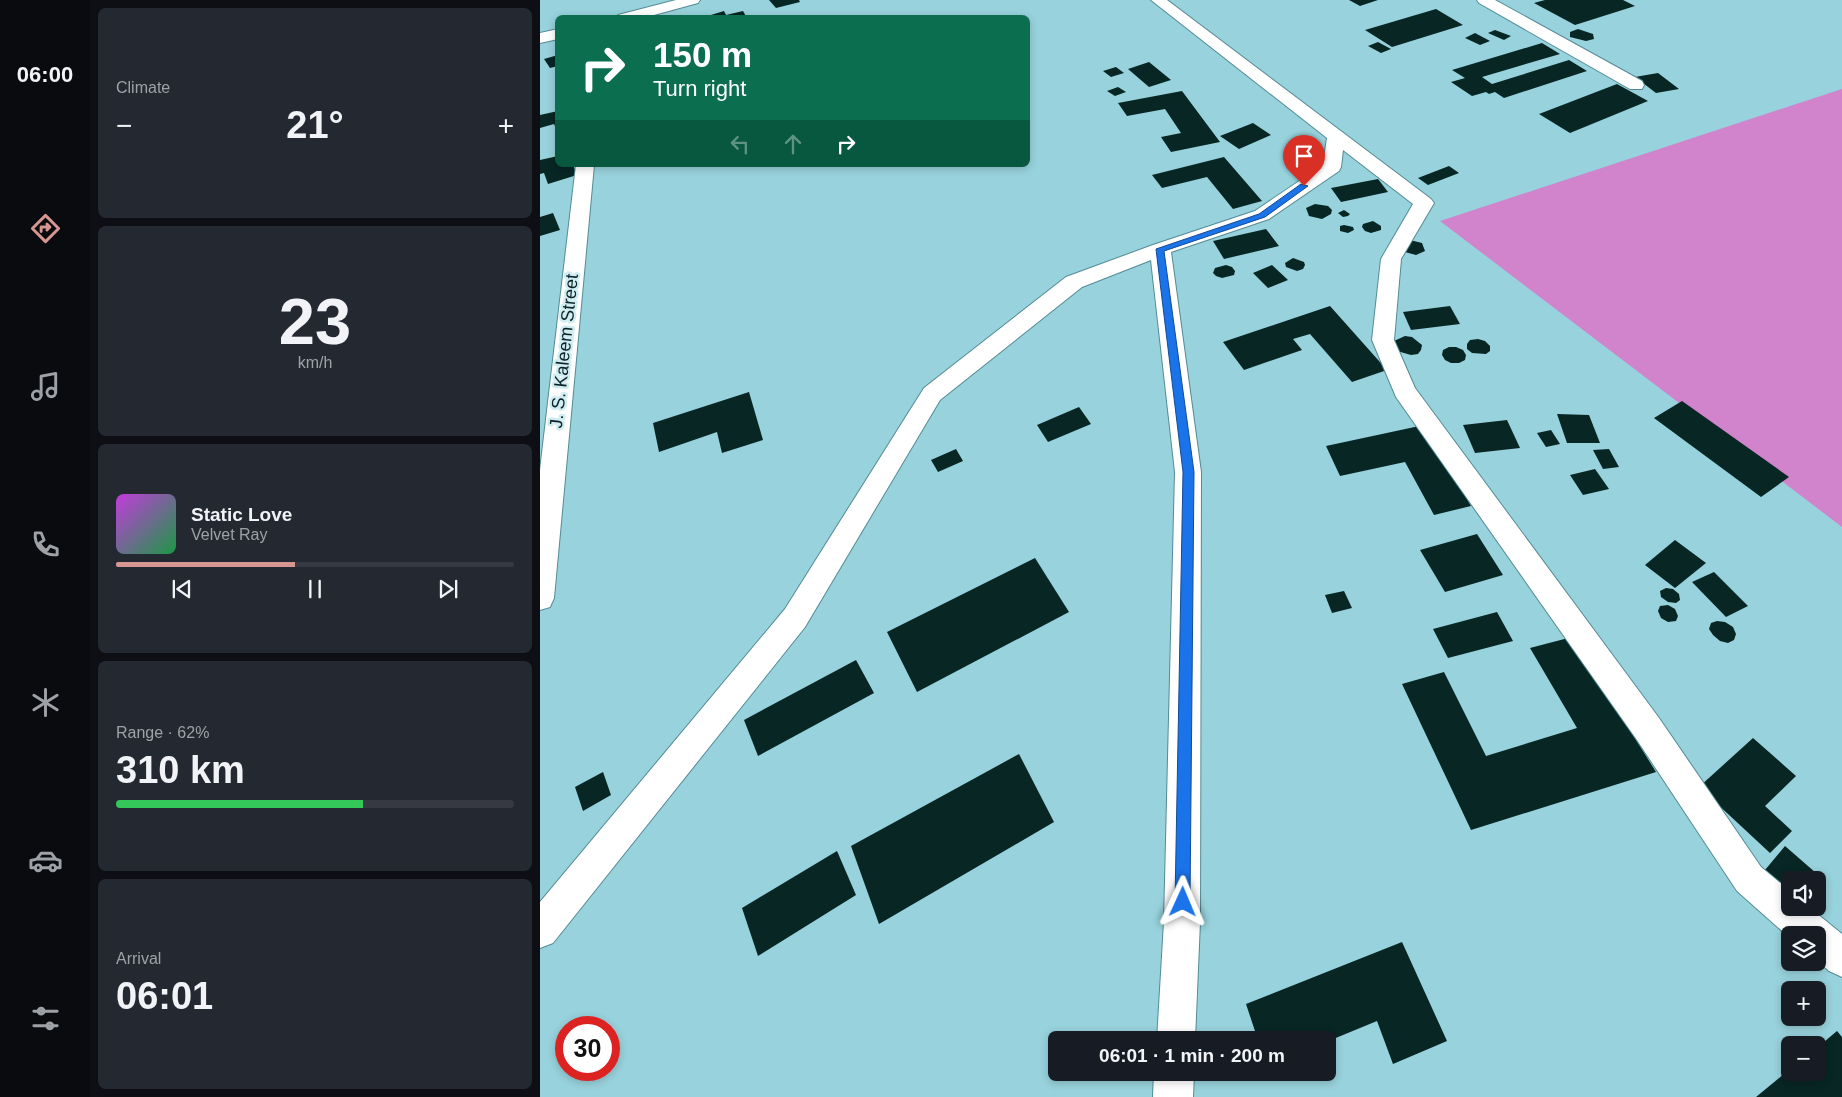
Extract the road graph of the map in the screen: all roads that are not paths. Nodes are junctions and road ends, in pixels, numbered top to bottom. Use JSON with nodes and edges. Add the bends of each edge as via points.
{"nodes":[{"id":1,"x":693,"y":0,"type":"edge"},
{"id":2,"x":1158,"y":0,"type":"edge"},
{"id":3,"x":1484,"y":0,"type":"edge"},
{"id":4,"x":635,"y":15,"type":"edge"},
{"id":5,"x":555,"y":35,"type":"edge"},
{"id":6,"x":540,"y":38,"type":"edge"},
{"id":7,"x":1636,"y":85,"type":"dead end"},
{"id":8,"x":1336,"y":136,"type":"junction"},
{"id":9,"x":586,"y":167,"type":"edge"},
{"id":10,"x":1160,"y":249,"type":"junction"},
{"id":11,"x":564,"y":359,"type":"junction"},
{"id":12,"x":540,"y":381,"type":"edge"},
{"id":13,"x":540,"y":598,"type":"edge"},
{"id":14,"x":1803,"y":926,"type":"edge"},
{"id":15,"x":540,"y":930,"type":"edge"},
{"id":16,"x":1826,"y":945,"type":"edge"},
{"id":17,"x":1842,"y":958,"type":"edge"},
{"id":18,"x":1176,"y":1031,"type":"edge"},
{"id":19,"x":1174,"y":1081,"type":"edge"},
{"id":20,"x":1173,"y":1097,"type":"edge"}],
"edges":[{"from":1,"to":4,"type":"street"},
{"from":2,"to":8,"type":"street"},
{"from":3,"to":7,"type":"street"},
{"from":5,"to":6,"type":"street"},
{"from":8,"to":10,"type":"street","via":[[1332,167],[1262,215]]},
{"from":8,"to":14,"type":"street","via":[[1424,203],[1391,259],[1383,340],[1404,391],[1648,729],[1748,879]]},
{"from":9,"to":11,"type":"street","name":"J. S. Kaleem Street"},
{"from":10,"to":15,"type":"street","via":[[1074,282],[932,394],[795,618]]},
{"from":10,"to":18,"type":"street","via":[[1188,472],[1182,922]]},
{"from":11,"to":12,"type":"street"},
{"from":11,"to":13,"type":"street","name":"J. S. Kaleem Street"},
{"from":16,"to":17,"type":"street"},
{"from":19,"to":20,"type":"street"}]}
